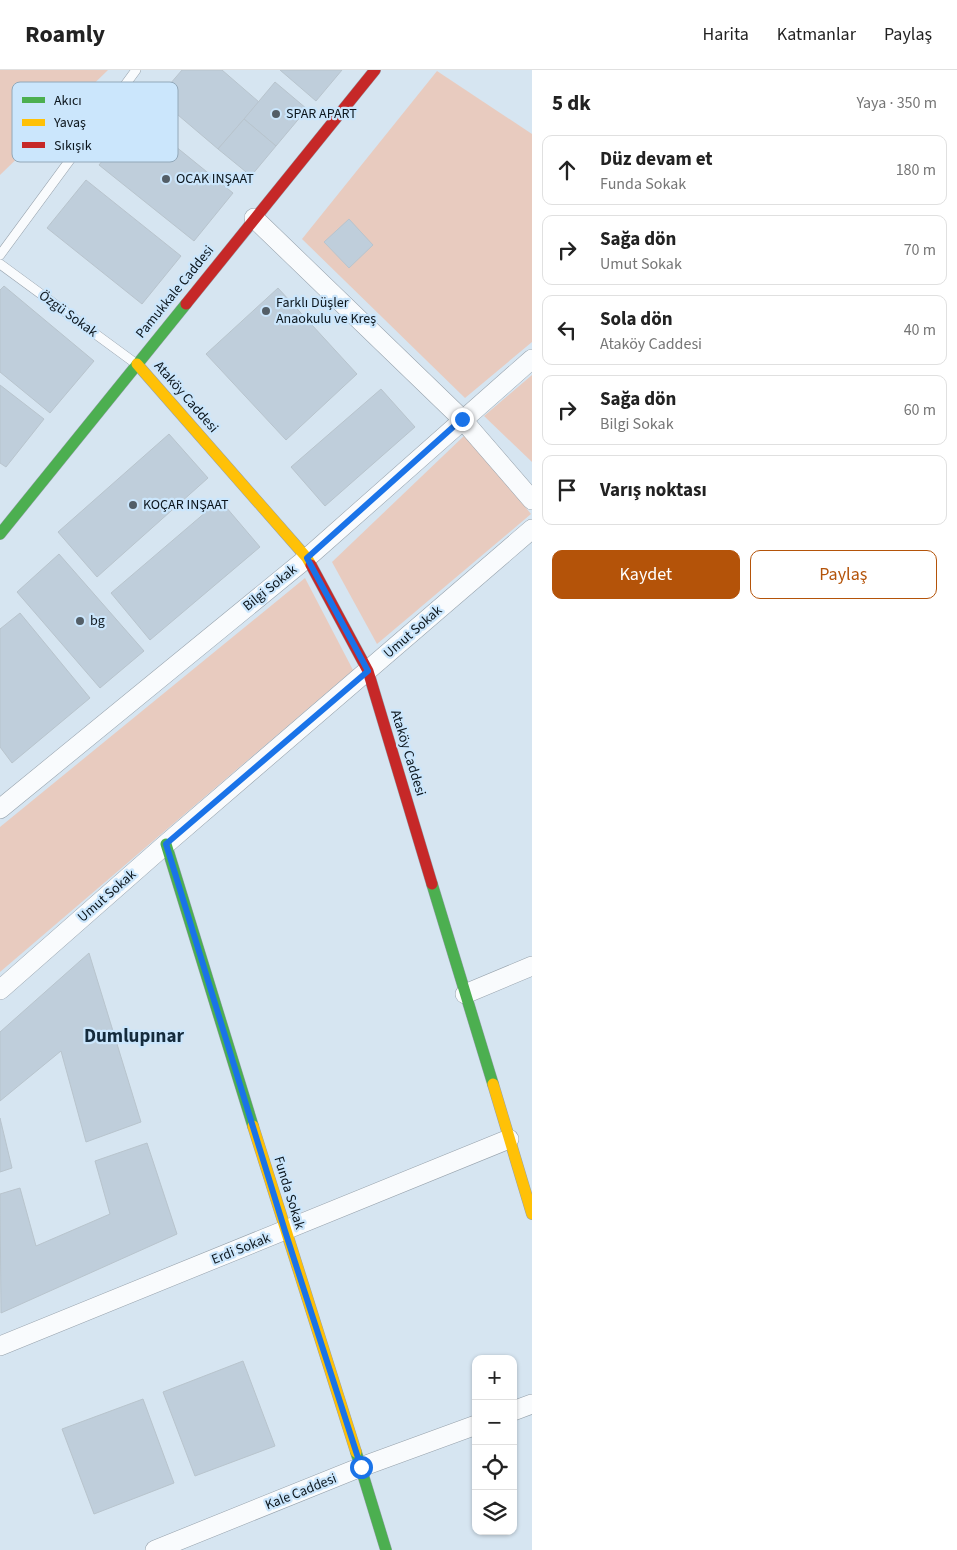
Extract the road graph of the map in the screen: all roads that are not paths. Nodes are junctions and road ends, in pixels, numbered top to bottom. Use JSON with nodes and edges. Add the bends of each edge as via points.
{"nodes":[{"id":1,"x":136,"y":70,"type":"edge"},
{"id":2,"x":376,"y":70,"type":"edge"},
{"id":3,"x":127,"y":82,"type":"edge"},
{"id":4,"x":68,"y":162,"type":"edge"},
{"id":5,"x":254,"y":218,"type":"junction"},
{"id":6,"x":0,"y":255,"type":"edge"},
{"id":7,"x":0,"y":264,"type":"edge"},
{"id":8,"x":532,"y":359,"type":"edge"},
{"id":9,"x":137,"y":364,"type":"junction"},
{"id":10,"x":462,"y":419,"type":"junction"},
{"id":11,"x":532,"y":500,"type":"edge"},
{"id":12,"x":532,"y":529,"type":"edge"},
{"id":13,"x":0,"y":534,"type":"edge"},
{"id":14,"x":307,"y":558,"type":"junction"},
{"id":15,"x":368,"y":671,"type":"junction"},
{"id":16,"x":0,"y":809,"type":"edge"},
{"id":17,"x":166,"y":844,"type":"junction"},
{"id":18,"x":532,"y":966,"type":"edge"},
{"id":19,"x":0,"y":990,"type":"edge"},
{"id":20,"x":465,"y":994,"type":"junction"},
{"id":21,"x":508,"y":1139,"type":"junction"},
{"id":22,"x":532,"y":1214,"type":"edge"},
{"id":23,"x":285,"y":1231,"type":"junction"},
{"id":24,"x":0,"y":1346,"type":"edge"},
{"id":25,"x":532,"y":1404,"type":"edge"},
{"id":26,"x":517,"y":1410,"type":"edge"},
{"id":27,"x":472,"y":1426,"type":"edge"},
{"id":28,"x":361,"y":1467,"type":"junction"},
{"id":29,"x":155,"y":1550,"type":"edge"},
{"id":30,"x":386,"y":1550,"type":"edge"}],
"edges":[{"from":1,"to":3,"type":"lane"},
{"from":2,"to":5,"type":"street","name":"Pamukkale Caddesi"},
{"from":4,"to":6,"type":"lane"},
{"from":5,"to":9,"type":"street","name":"Pamukkale Caddesi"},
{"from":5,"to":10,"type":"street"},
{"from":7,"to":9,"type":"lane","name":"Özgü Sokak"},
{"from":8,"to":10,"type":"street","name":"Bilgi Sokak"},
{"from":9,"to":13,"type":"street","name":"Pamukkale Caddesi"},
{"from":9,"to":14,"type":"street","name":"Ataköy Caddesi"},
{"from":10,"to":11,"type":"street"},
{"from":10,"to":14,"type":"street","name":"Bilgi Sokak"},
{"from":12,"to":15,"type":"street","name":"Umut Sokak"},
{"from":14,"to":15,"type":"street","name":"Ataköy Caddesi"},
{"from":14,"to":16,"type":"street","name":"Bilgi Sokak"},
{"from":15,"to":17,"type":"street","name":"Umut Sokak"},
{"from":15,"to":20,"type":"street","name":"Ataköy Caddesi"},
{"from":17,"to":19,"type":"street","name":"Umut Sokak"},
{"from":17,"to":23,"type":"street","name":"Funda Sokak"},
{"from":18,"to":20,"type":"street"},
{"from":20,"to":21,"type":"street","name":"Ataköy Caddesi"},
{"from":21,"to":22,"type":"street","name":"Ataköy Caddesi"},
{"from":21,"to":23,"type":"street","name":"Erdi Sokak"},
{"from":23,"to":24,"type":"street","name":"Erdi Sokak"},
{"from":23,"to":28,"type":"street","name":"Funda Sokak"},
{"from":25,"to":26,"type":"street"},
{"from":27,"to":28,"type":"street","name":"Kale Caddesi"},
{"from":28,"to":29,"type":"street","name":"Kale Caddesi"},
{"from":28,"to":30,"type":"street","name":"Funda Sokak"}]}
